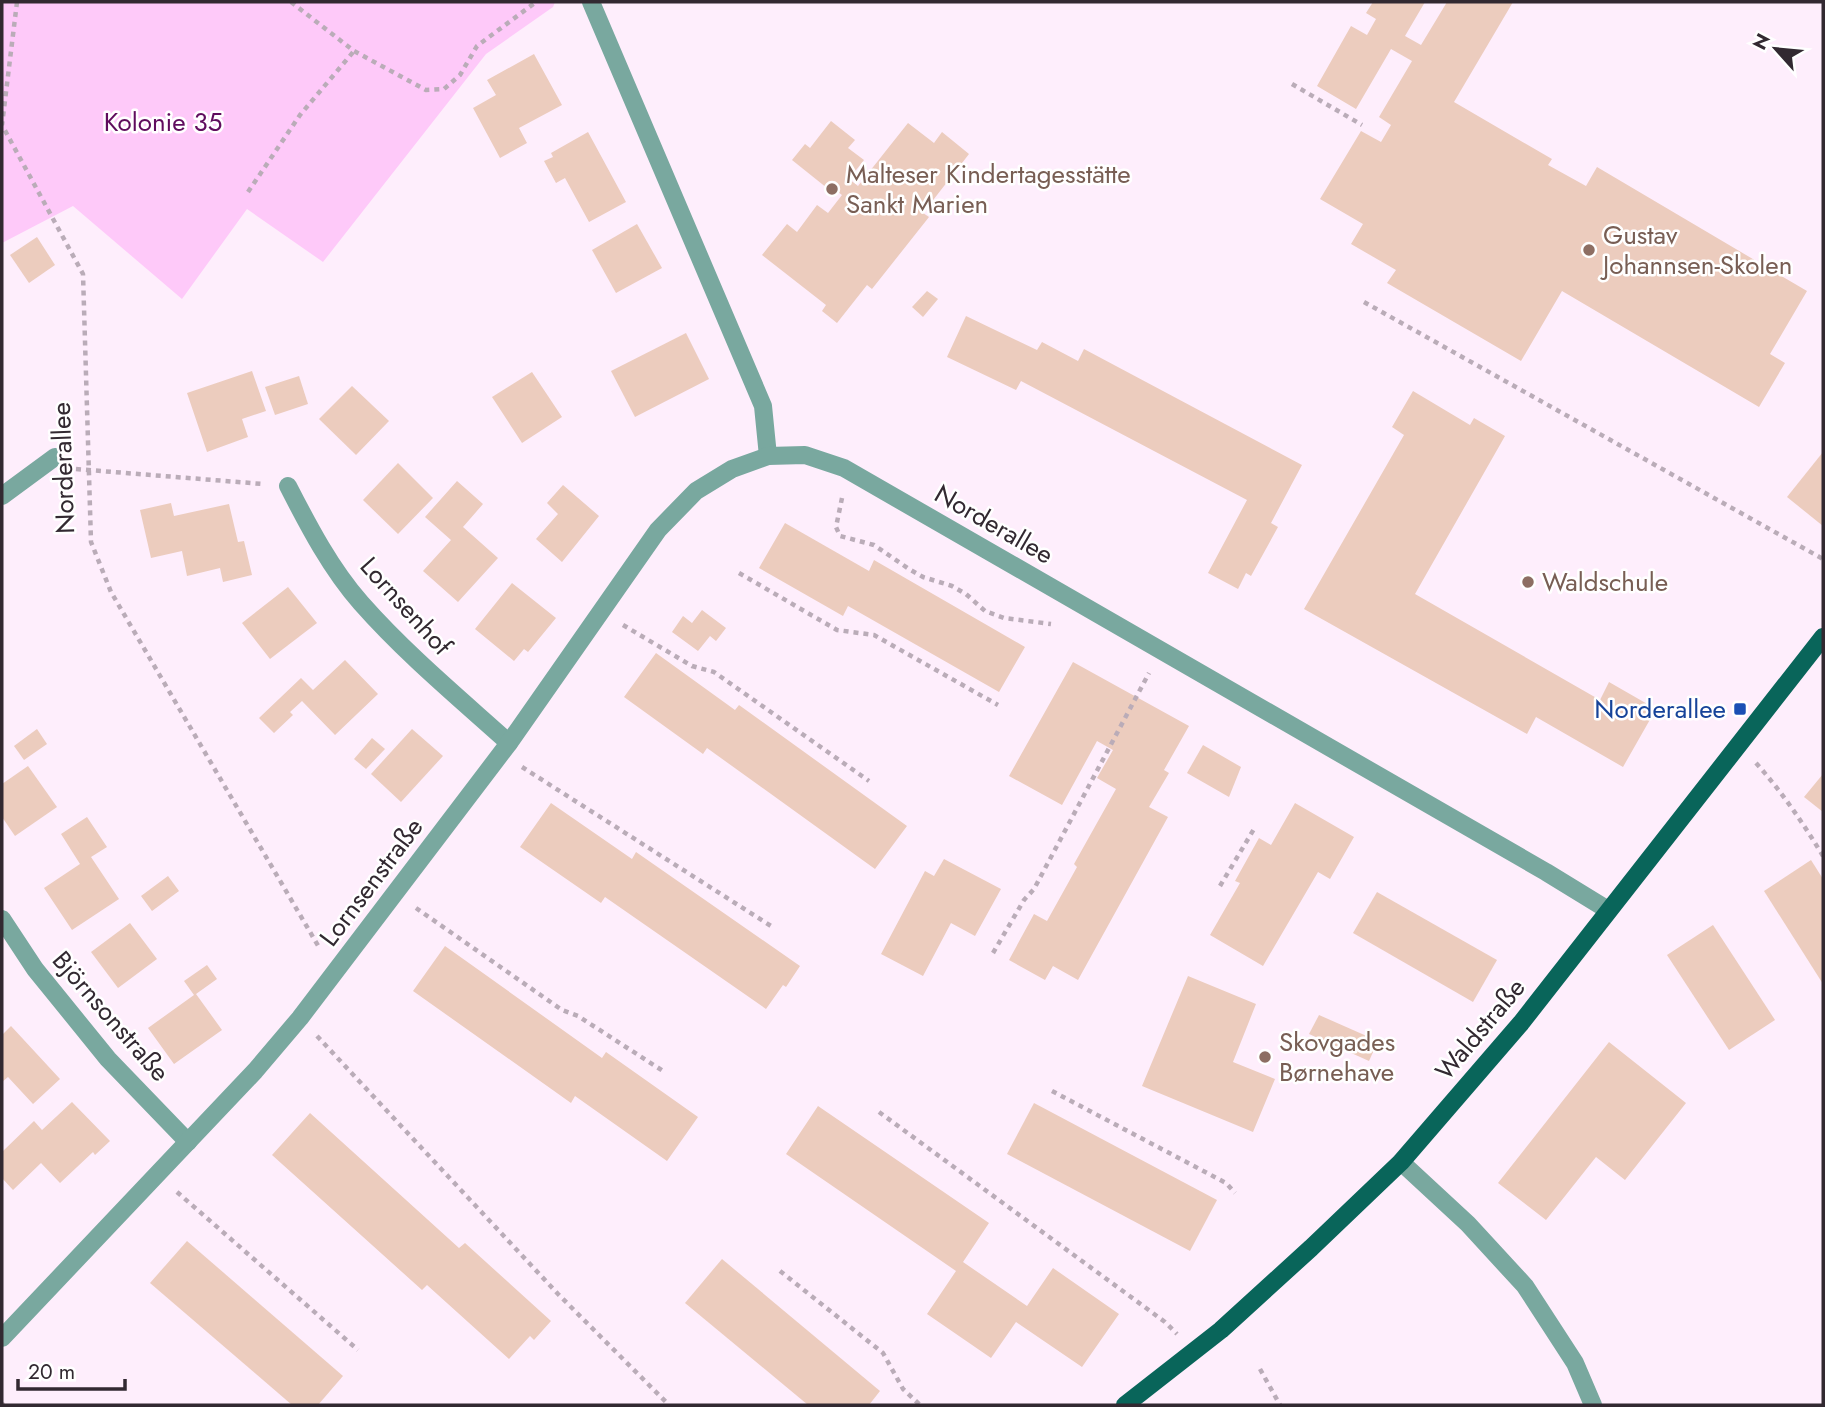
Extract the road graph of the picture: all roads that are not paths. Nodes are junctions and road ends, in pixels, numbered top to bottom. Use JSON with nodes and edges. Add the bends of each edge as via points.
{"nodes":[{"id":1,"x":591,"y":2,"type":"edge"},
{"id":2,"x":768,"y":456,"type":"junction"},
{"id":3,"x":55,"y":457,"type":"dead end"},
{"id":4,"x":288,"y":486,"type":"road end"},
{"id":5,"x":2,"y":496,"type":"edge"},
{"id":6,"x":1823,"y":637,"type":"edge"},
{"id":7,"x":509,"y":743,"type":"junction"},
{"id":8,"x":1608,"y":910,"type":"junction"},
{"id":9,"x":2,"y":919,"type":"edge"},
{"id":10,"x":188,"y":1142,"type":"junction"},
{"id":11,"x":1401,"y":1161,"type":"junction"},
{"id":12,"x":2,"y":1338,"type":"edge"},
{"id":13,"x":1125,"y":1405,"type":"edge"},
{"id":14,"x":1593,"y":1405,"type":"edge"}],
"edges":[{"from":1,"to":2,"type":"street","via":[[763,406]]},
{"from":2,"to":7,"type":"street","name":"Lornsenstraße","via":[[732,469],[696,491],[658,530]]},
{"from":2,"to":8,"type":"street","name":"Norderallee","via":[[805,456],[844,468]]},
{"from":3,"to":5,"type":"street"},
{"from":4,"to":7,"type":"street","name":"Lornsenhof","via":[[316,540],[360,602]]},
{"from":6,"to":8,"type":"main road","name":"Waldstraße"},
{"from":7,"to":10,"type":"street","name":"Lornsenstraße","via":[[335,974],[255,1071]]},
{"from":8,"to":11,"type":"main road","name":"Waldstraße","via":[[1521,1023]]},
{"from":9,"to":10,"type":"street","name":"Björnsonstraße","via":[[35,970],[108,1059]]},
{"from":10,"to":12,"type":"street","name":"Lornsenstraße"},
{"from":11,"to":13,"type":"main road","name":"Waldstraße","via":[[1194,1352]]},
{"from":11,"to":14,"type":"street","via":[[1525,1286],[1575,1363]]}]}
